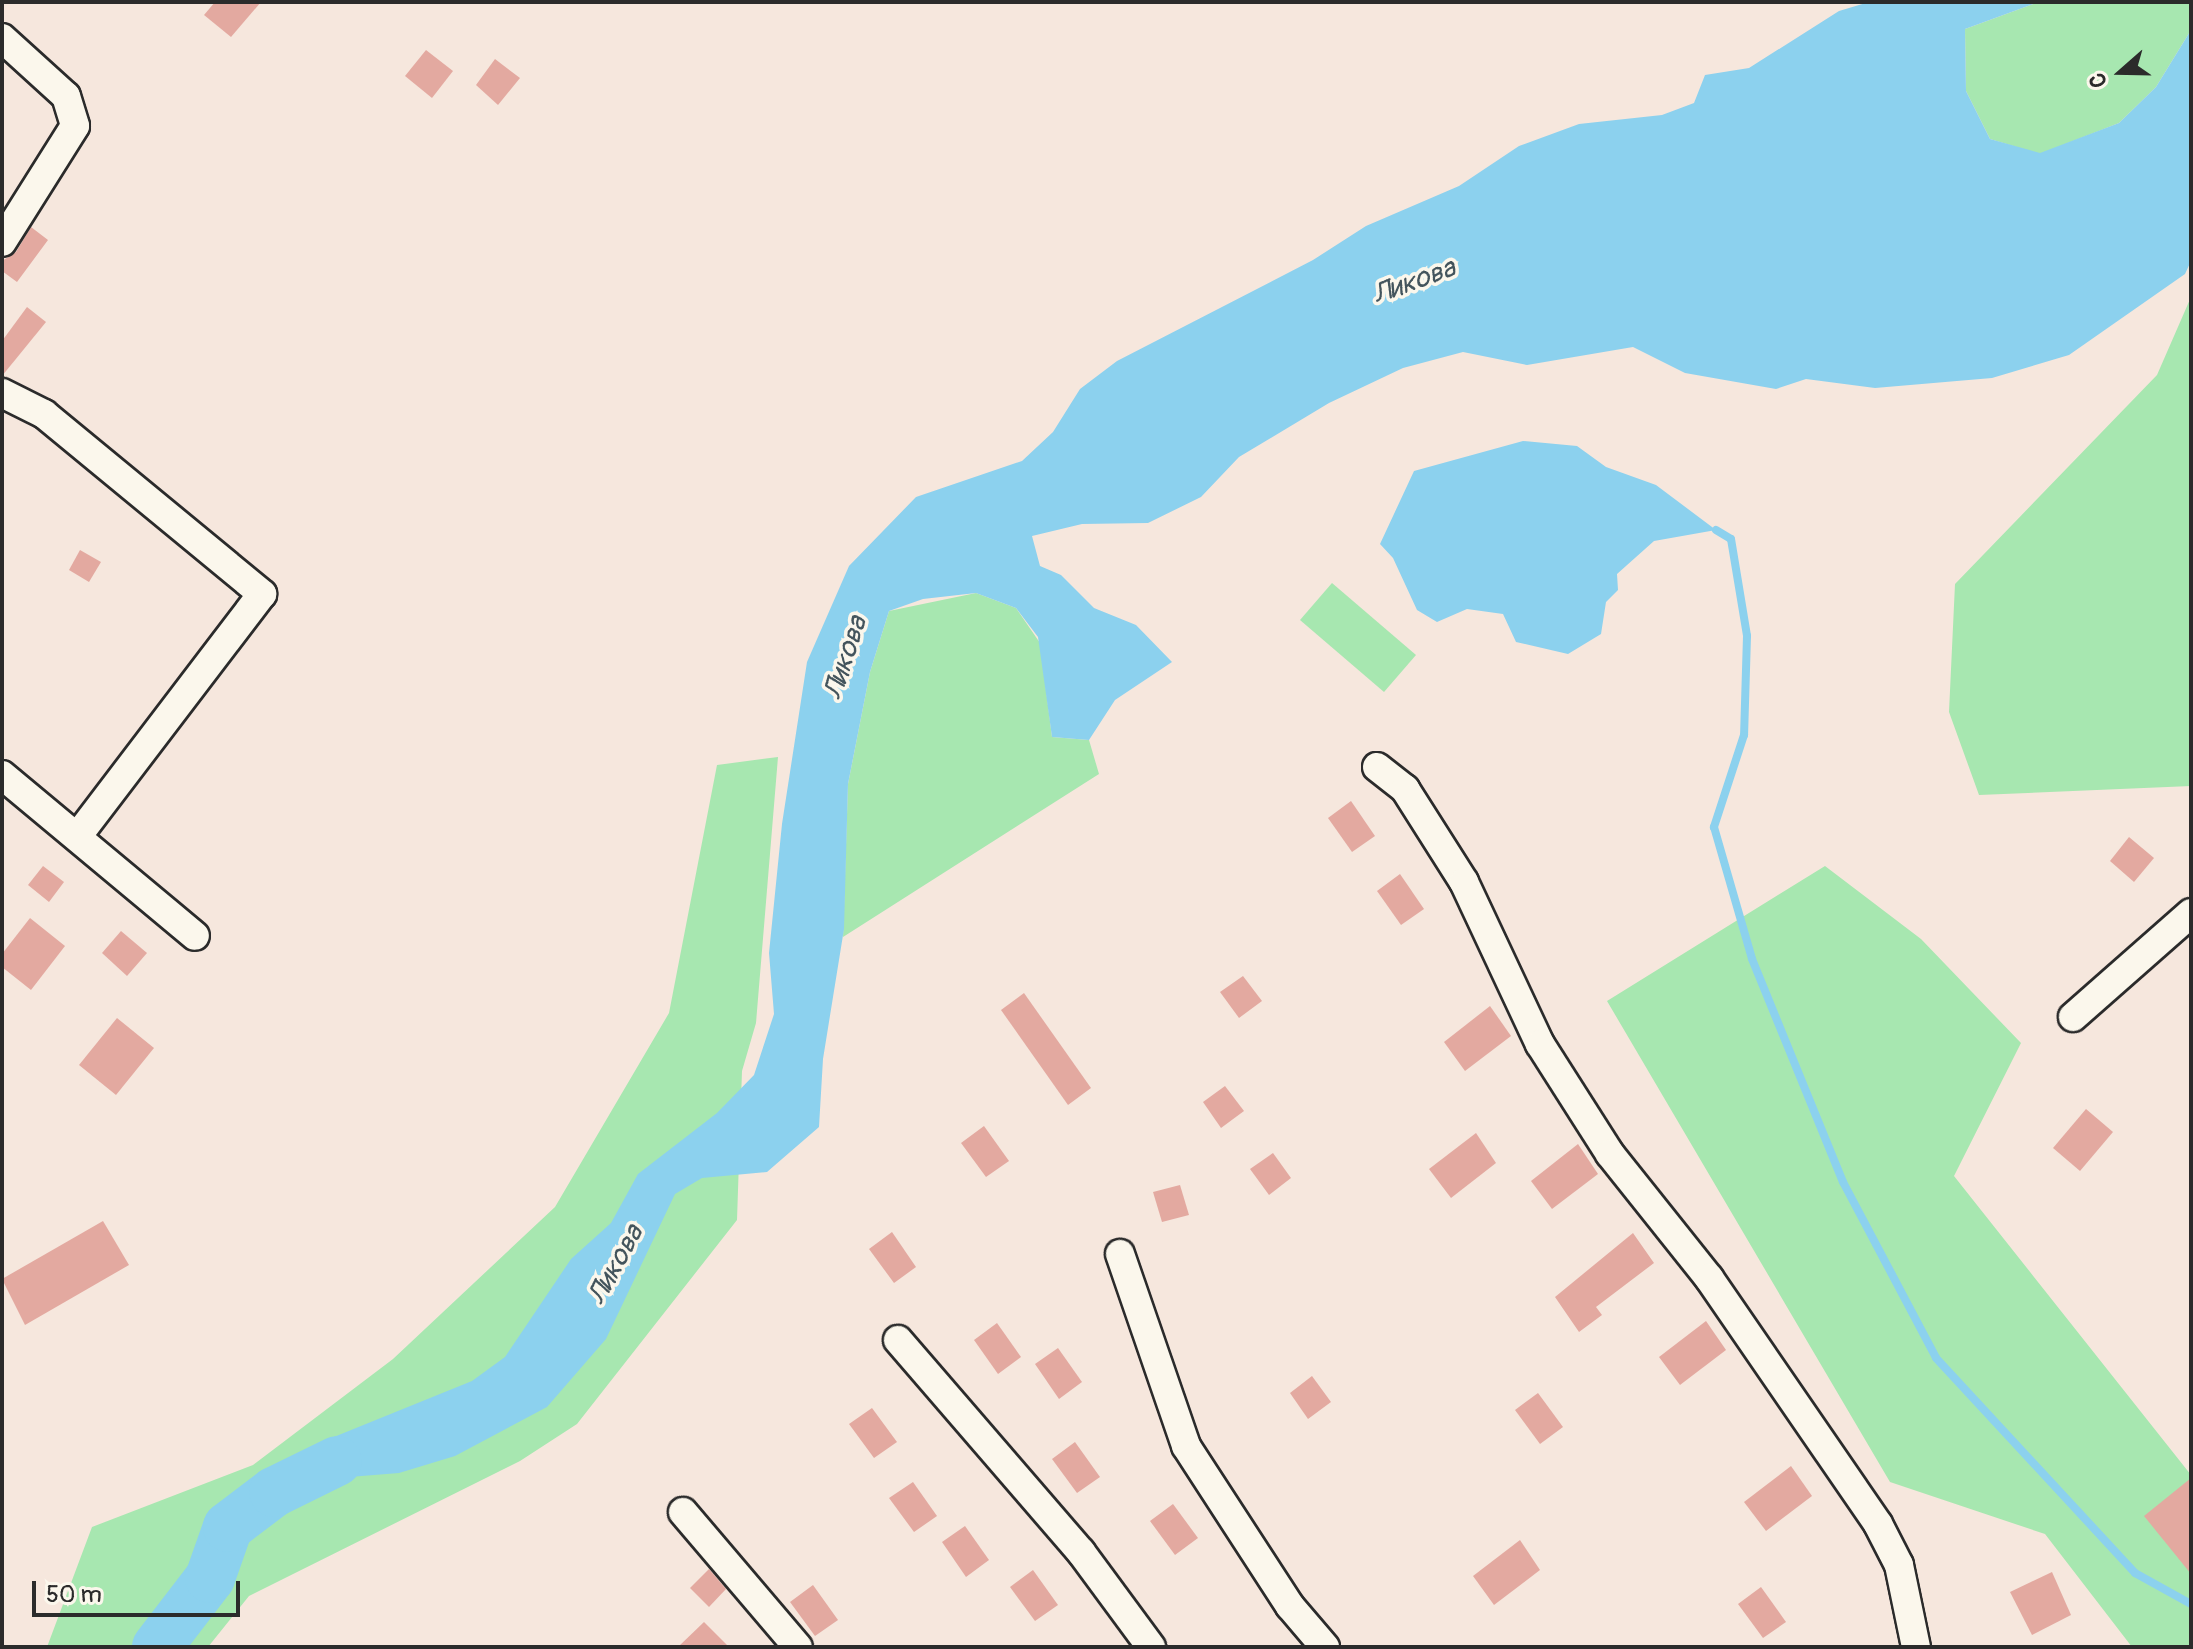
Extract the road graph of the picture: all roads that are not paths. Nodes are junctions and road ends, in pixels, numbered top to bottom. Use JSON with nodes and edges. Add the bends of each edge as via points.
{"nodes":[{"id":1,"x":2,"y":38,"type":"edge"},
{"id":2,"x":2,"y":242,"type":"edge"},
{"id":3,"x":2,"y":393,"type":"edge"},
{"id":4,"x":1377,"y":767,"type":"dead end"},
{"id":5,"x":2,"y":775,"type":"edge"},
{"id":6,"x":77,"y":837,"type":"junction"},
{"id":7,"x":2191,"y":913,"type":"edge"},
{"id":8,"x":195,"y":936,"type":"dead end"},
{"id":9,"x":2073,"y":1017,"type":"dead end"},
{"id":10,"x":1120,"y":1254,"type":"dead end"},
{"id":11,"x":898,"y":1340,"type":"dead end"},
{"id":12,"x":683,"y":1512,"type":"dead end"},
{"id":13,"x":798,"y":1647,"type":"edge"},
{"id":14,"x":1151,"y":1647,"type":"edge"},
{"id":15,"x":1325,"y":1647,"type":"edge"},
{"id":16,"x":1916,"y":1647,"type":"edge"}],
"edges":[{"from":1,"to":2,"type":"street","via":[[66,96],[75,126]]},
{"from":3,"to":6,"type":"street","via":[[44,414],[262,594]]},
{"from":4,"to":16,"type":"street","via":[[1405,789],[1464,882],[1540,1044],[1610,1154],[1709,1278],[1878,1524],[1899,1565]]},
{"from":5,"to":6,"type":"street"},
{"from":6,"to":8,"type":"street"},
{"from":7,"to":9,"type":"street"},
{"from":10,"to":15,"type":"street","via":[[1186,1446],[1290,1606]]},
{"from":11,"to":14,"type":"street","via":[[1081,1552]]},
{"from":12,"to":13,"type":"street"}]}
